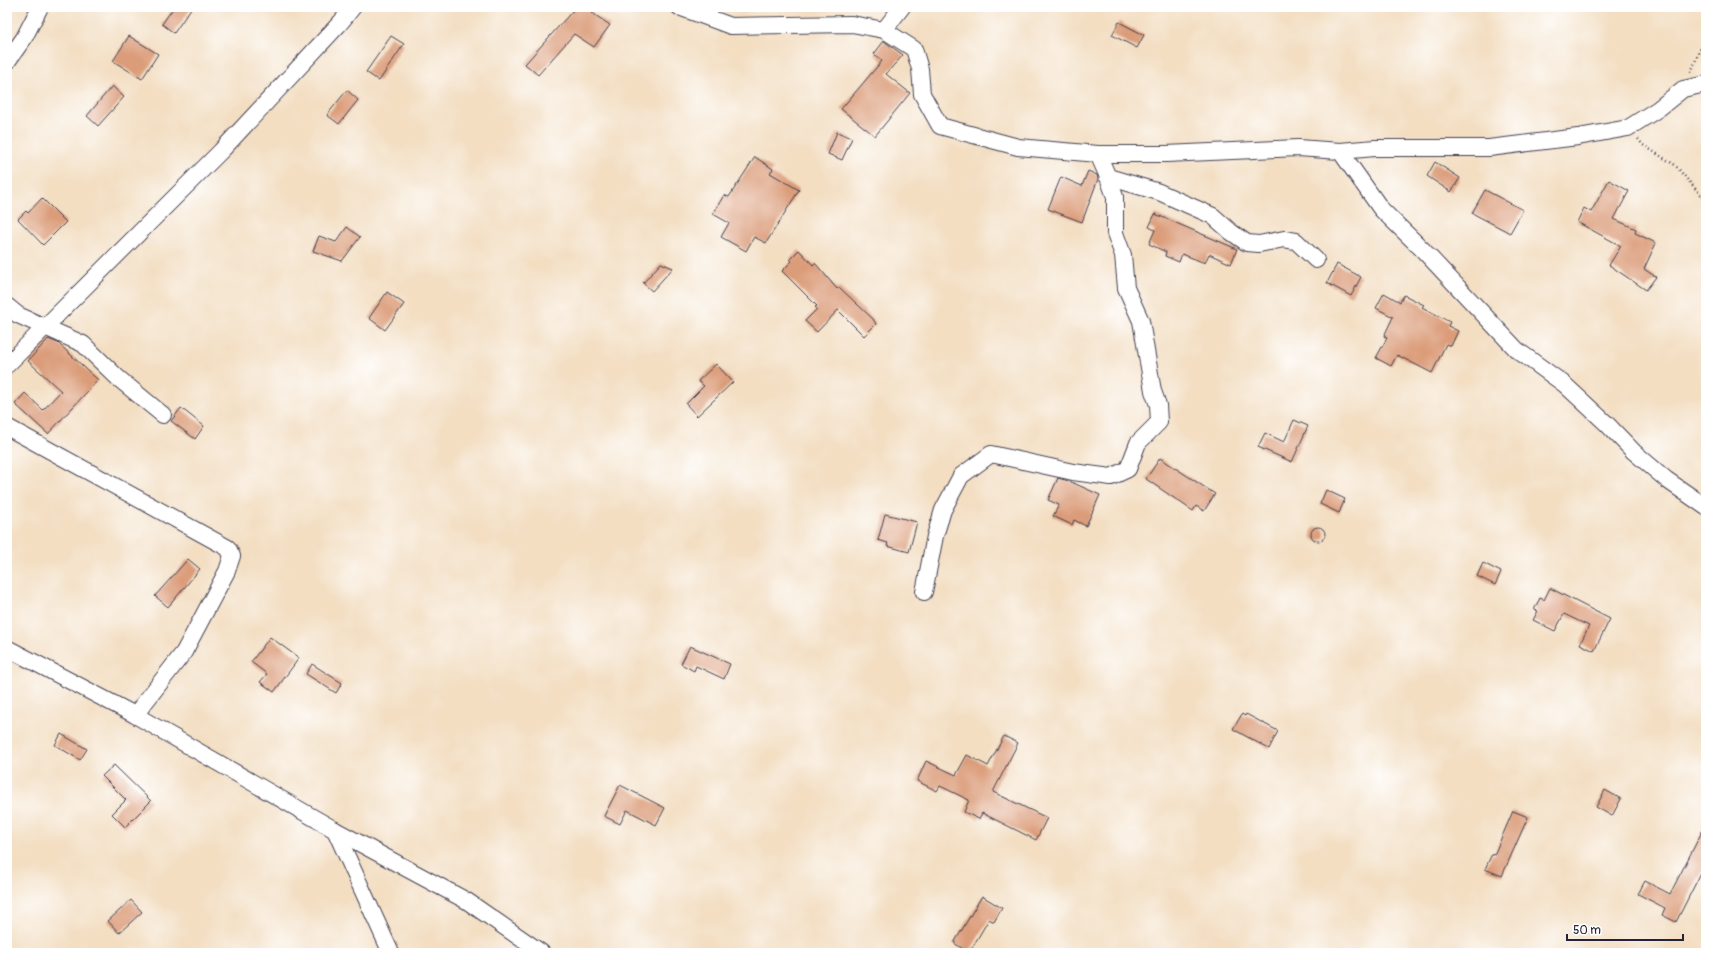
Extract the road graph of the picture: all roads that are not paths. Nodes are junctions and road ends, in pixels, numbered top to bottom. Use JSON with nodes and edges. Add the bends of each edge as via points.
{"nodes":[{"id":1,"x":40,"y":7,"type":"edge"},
{"id":2,"x":353,"y":7,"type":"edge"},
{"id":3,"x":679,"y":7,"type":"edge"},
{"id":4,"x":902,"y":7,"type":"edge"},
{"id":5,"x":884,"y":30,"type":"junction"},
{"id":6,"x":7,"y":62,"type":"edge"},
{"id":7,"x":1706,"y":84,"type":"edge"},
{"id":8,"x":1340,"y":151,"type":"junction"},
{"id":9,"x":1098,"y":154,"type":"junction"},
{"id":10,"x":1108,"y":177,"type":"junction"},
{"id":11,"x":1316,"y":260,"type":"dead end"},
{"id":12,"x":7,"y":306,"type":"edge"},
{"id":13,"x":45,"y":327,"type":"junction"},
{"id":14,"x":7,"y":365,"type":"edge"},
{"id":15,"x":163,"y":415,"type":"dead end"},
{"id":16,"x":7,"y":427,"type":"edge"},
{"id":17,"x":1706,"y":506,"type":"edge"},
{"id":18,"x":924,"y":592,"type":"dead end"},
{"id":19,"x":7,"y":648,"type":"edge"},
{"id":20,"x":135,"y":714,"type":"junction"},
{"id":21,"x":335,"y":830,"type":"junction"},
{"id":22,"x":391,"y":953,"type":"edge"},
{"id":23,"x":542,"y":953,"type":"edge"}],
"edges":[{"from":1,"to":6,"type":"street","via":[[24,38]]},
{"from":2,"to":13,"type":"street","via":[[221,151]]},
{"from":3,"to":5,"type":"street","via":[[731,26],[852,24]]},
{"from":4,"to":5,"type":"street"},
{"from":5,"to":9,"type":"street","via":[[914,49],[920,69],[922,94],[940,126],[1018,147]]},
{"from":7,"to":8,"type":"street","via":[[1683,89],[1628,128],[1489,148],[1375,148]]},
{"from":8,"to":9,"type":"street","via":[[1298,148],[1166,154]]},
{"from":8,"to":17,"type":"street","via":[[1381,208],[1517,350],[1564,384],[1634,452],[1667,480]]},
{"from":9,"to":10,"type":"street"},
{"from":10,"to":11,"type":"street","via":[[1159,192],[1213,216],[1247,242],[1258,244],[1284,239],[1296,240]]},
{"from":10,"to":18,"type":"street","via":[[1115,197],[1115,233],[1123,255],[1126,288],[1141,321],[1152,391],[1158,405],[1158,422],[1138,443],[1128,469],[1111,477],[1073,472],[991,454],[961,476],[943,510]]},
{"from":12,"to":13,"type":"street"},
{"from":13,"to":14,"type":"street"},
{"from":13,"to":15,"type":"street","via":[[83,344],[118,378]]},
{"from":16,"to":20,"type":"street","via":[[228,548],[232,556],[227,571],[184,652]]},
{"from":19,"to":20,"type":"street"},
{"from":20,"to":21,"type":"street"},
{"from":21,"to":22,"type":"street"},
{"from":21,"to":23,"type":"street","via":[[467,901]]}]}
